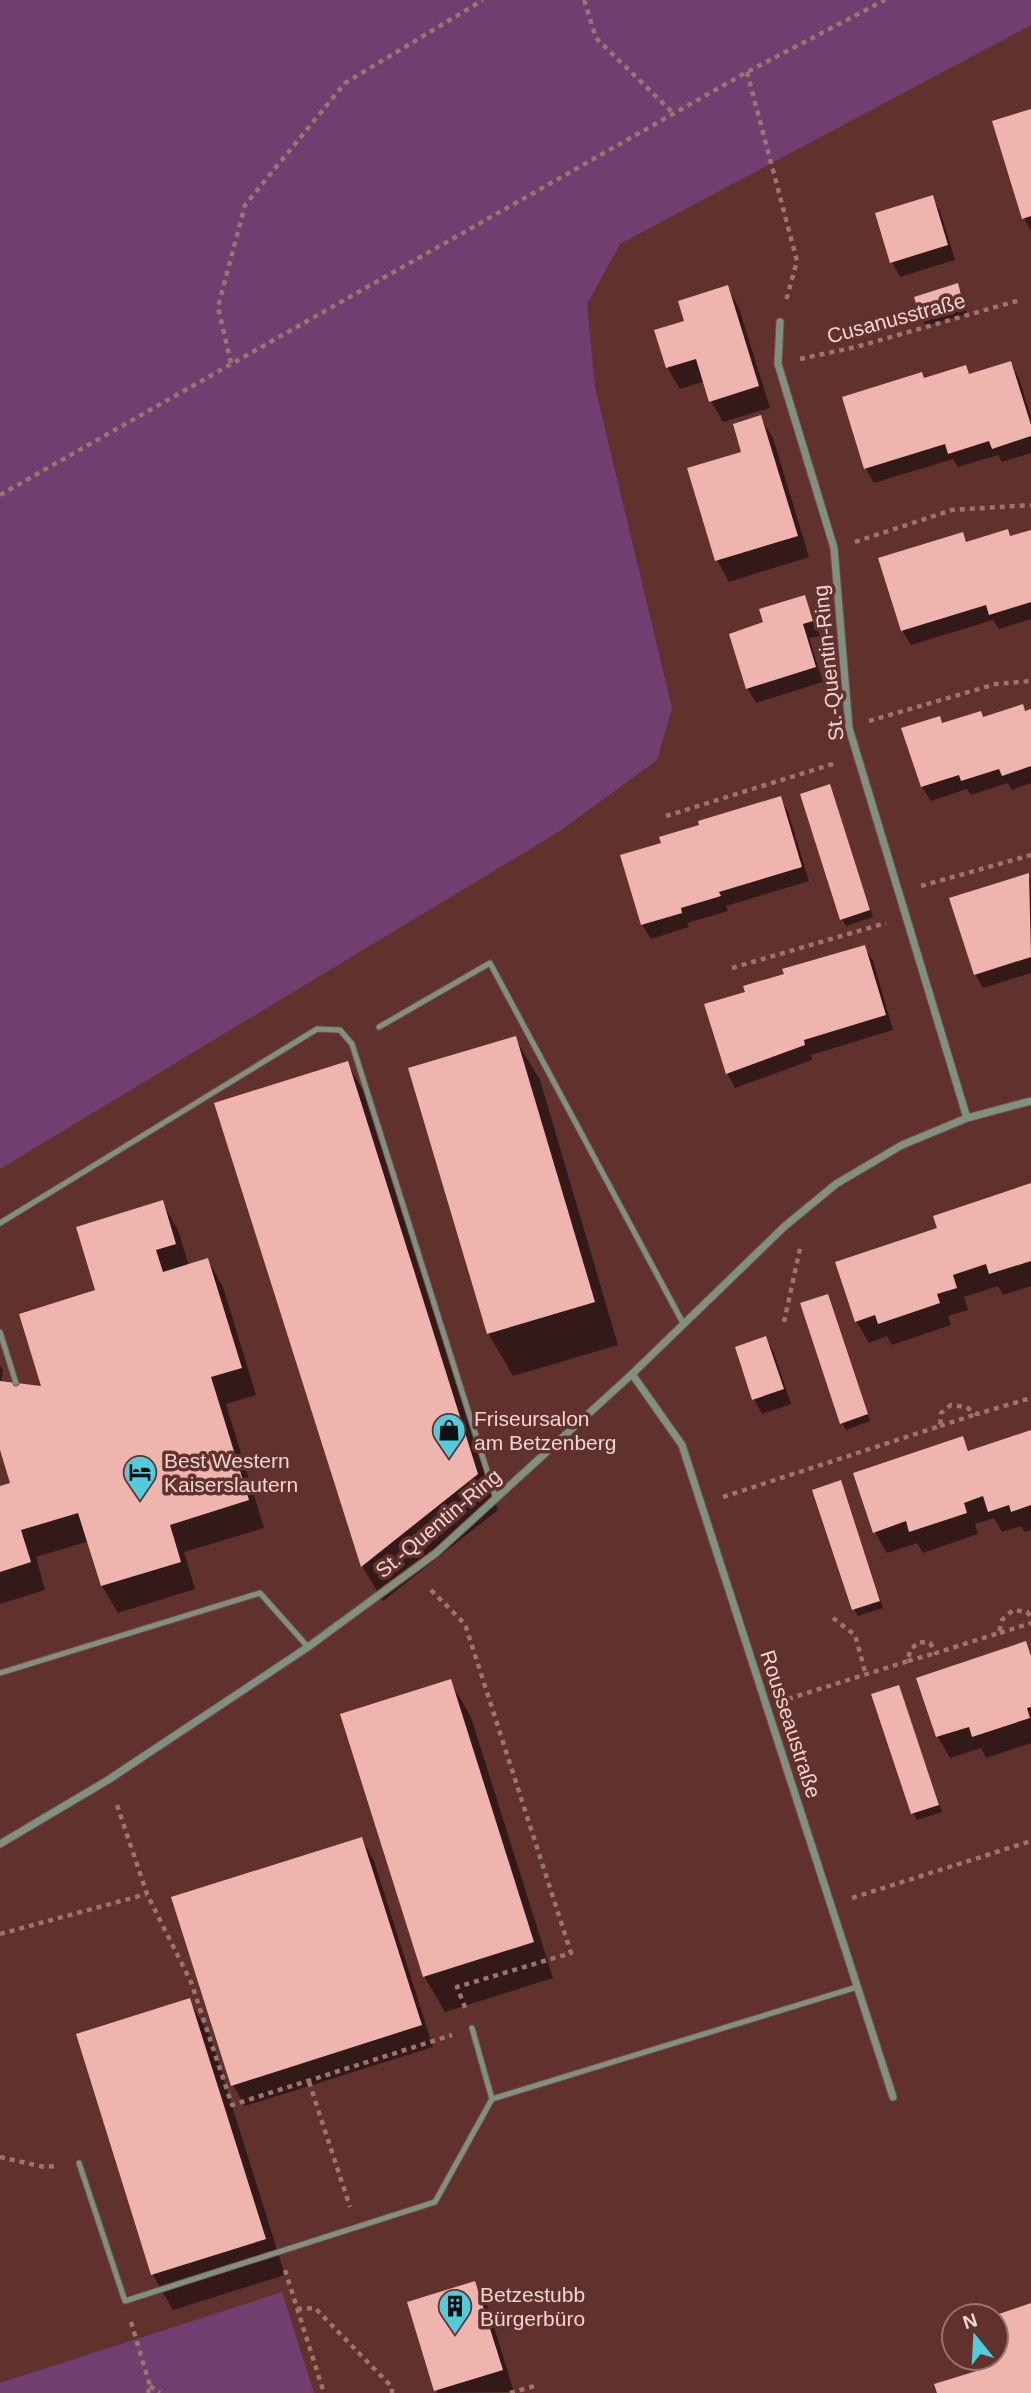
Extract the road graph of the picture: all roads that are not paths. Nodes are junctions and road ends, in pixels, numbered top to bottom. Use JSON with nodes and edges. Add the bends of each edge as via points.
{"nodes":[{"id":1,"x":780,"y":323,"type":"road end"},
{"id":2,"x":379,"y":1027,"type":"dead end"},
{"id":3,"x":1031,"y":1101,"type":"edge"},
{"id":4,"x":967,"y":1118,"type":"junction"},
{"id":5,"x":0,"y":1223,"type":"edge"},
{"id":6,"x":683,"y":1323,"type":"junction"},
{"id":7,"x":0,"y":1332,"type":"edge"},
{"id":8,"x":632,"y":1374,"type":"junction"},
{"id":9,"x":16,"y":1383,"type":"dead end"},
{"id":10,"x":496,"y":1499,"type":"junction"},
{"id":11,"x":308,"y":1647,"type":"junction"},
{"id":12,"x":0,"y":1673,"type":"edge"},
{"id":13,"x":0,"y":1844,"type":"edge"},
{"id":14,"x":857,"y":1987,"type":"junction"},
{"id":15,"x":472,"y":2028,"type":"road end"},
{"id":16,"x":892,"y":2097,"type":"dead end"},
{"id":17,"x":492,"y":2099,"type":"junction"},
{"id":18,"x":79,"y":2163,"type":"road end"}],
"edges":[{"from":1,"to":4,"type":"street","name":"St.-Quentin-Ring","via":[[778,364],[834,548],[849,728]]},
{"from":2,"to":6,"type":"lane","via":[[490,963]]},
{"from":3,"to":4,"type":"street","name":"St.-Quentin-Ring"},
{"from":4,"to":6,"type":"street","name":"St.-Quentin-Ring","via":[[902,1145],[836,1184]]},
{"from":5,"to":10,"type":"lane","via":[[317,1029],[340,1030],[352,1044]]},
{"from":6,"to":8,"type":"street","name":"St.-Quentin-Ring"},
{"from":7,"to":9,"type":"lane"},
{"from":8,"to":10,"type":"street","name":"St.-Quentin-Ring"},
{"from":8,"to":14,"type":"street","name":"Rousseaustraße","via":[[682,1445]]},
{"from":10,"to":11,"type":"street","name":"St.-Quentin-Ring","via":[[436,1553]]},
{"from":11,"to":12,"type":"lane","via":[[260,1593]]},
{"from":11,"to":13,"type":"street","name":"St.-Quentin-Ring","via":[[108,1780]]},
{"from":14,"to":16,"type":"street","name":"Rousseaustraße"},
{"from":14,"to":17,"type":"lane"},
{"from":15,"to":17,"type":"lane"},
{"from":17,"to":18,"type":"lane","via":[[435,2202],[125,2301]]}]}
